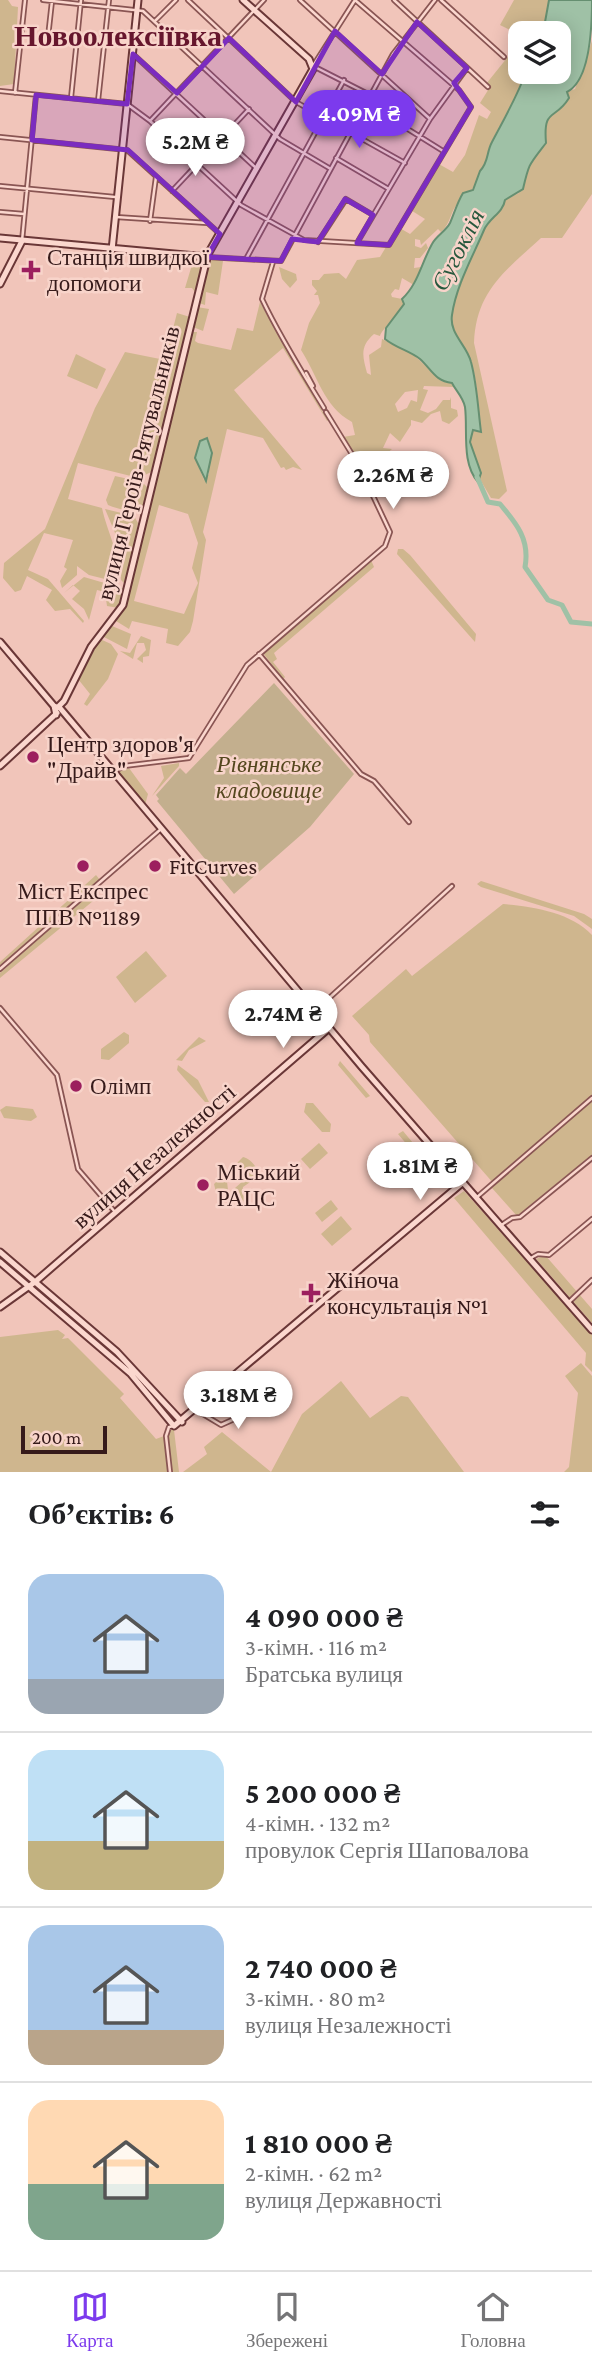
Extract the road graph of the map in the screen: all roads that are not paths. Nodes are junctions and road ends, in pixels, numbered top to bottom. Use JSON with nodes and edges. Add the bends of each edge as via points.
{"nodes":[{"id":1,"x":25,"y":0,"type":"edge"},
{"id":2,"x":43,"y":0,"type":"edge"},
{"id":3,"x":109,"y":0,"type":"edge"},
{"id":4,"x":138,"y":0,"type":"edge"},
{"id":5,"x":176,"y":0,"type":"edge"},
{"id":6,"x":188,"y":0,"type":"edge"},
{"id":7,"x":243,"y":0,"type":"edge"},
{"id":8,"x":264,"y":0,"type":"edge"},
{"id":9,"x":300,"y":0,"type":"edge"},
{"id":10,"x":355,"y":0,"type":"edge"},
{"id":11,"x":394,"y":0,"type":"edge"},
{"id":12,"x":435,"y":0,"type":"edge"},
{"id":13,"x":441,"y":0,"type":"edge"},
{"id":14,"x":52,"y":1,"type":"edge"},
{"id":15,"x":81,"y":2,"type":"edge"},
{"id":16,"x":108,"y":6,"type":"junction"},
{"id":17,"x":137,"y":10,"type":"junction"},
{"id":18,"x":255,"y":11,"type":"junction"},
{"id":19,"x":155,"y":21,"type":"junction"},
{"id":20,"x":417,"y":22,"type":"junction"},
{"id":21,"x":335,"y":31,"type":"junction"},
{"id":22,"x":48,"y":37,"type":"dead end"},
{"id":23,"x":229,"y":38,"type":"junction"},
{"id":24,"x":401,"y":41,"type":"junction"},
{"id":25,"x":133,"y":54,"type":"junction"},
{"id":26,"x":504,"y":57,"type":"dead end"},
{"id":27,"x":203,"y":66,"type":"junction"},
{"id":28,"x":313,"y":66,"type":"junction"},
{"id":29,"x":467,"y":68,"type":"junction"},
{"id":30,"x":382,"y":74,"type":"junction"},
{"id":31,"x":344,"y":80,"type":"junction"},
{"id":32,"x":452,"y":86,"type":"junction"},
{"id":33,"x":488,"y":87,"type":"dead end"},
{"id":34,"x":0,"y":92,"type":"edge"},
{"id":35,"x":15,"y":93,"type":"junction"},
{"id":36,"x":177,"y":93,"type":"junction"},
{"id":37,"x":36,"y":95,"type":"junction"},
{"id":38,"x":369,"y":95,"type":"junction"},
{"id":39,"x":71,"y":98,"type":"junction"},
{"id":40,"x":97,"y":101,"type":"junction"},
{"id":41,"x":296,"y":102,"type":"junction"},
{"id":42,"x":366,"y":103,"type":"junction"},
{"id":43,"x":127,"y":104,"type":"junction"},
{"id":44,"x":249,"y":109,"type":"junction"},
{"id":45,"x":323,"y":117,"type":"junction"},
{"id":46,"x":430,"y":119,"type":"junction"},
{"id":47,"x":150,"y":121,"type":"junction"},
{"id":48,"x":349,"y":131,"type":"junction"},
{"id":49,"x":276,"y":135,"type":"junction"},
{"id":50,"x":421,"y":136,"type":"junction"},
{"id":51,"x":0,"y":137,"type":"edge"},
{"id":52,"x":222,"y":137,"type":"junction"},
{"id":53,"x":32,"y":140,"type":"junction"},
{"id":54,"x":123,"y":150,"type":"junction"},
{"id":55,"x":445,"y":152,"type":"junction"},
{"id":56,"x":304,"y":154,"type":"junction"},
{"id":57,"x":336,"y":158,"type":"junction"},
{"id":58,"x":405,"y":163,"type":"junction"},
{"id":59,"x":197,"y":164,"type":"junction"},
{"id":60,"x":329,"y":168,"type":"junction"},
{"id":61,"x":257,"y":169,"type":"junction"},
{"id":62,"x":156,"y":177,"type":"junction"},
{"id":63,"x":0,"y":186,"type":"edge"},
{"id":64,"x":27,"y":189,"type":"junction"},
{"id":65,"x":388,"y":189,"type":"junction"},
{"id":66,"x":172,"y":191,"type":"junction"},
{"id":67,"x":118,"y":197,"type":"junction"},
{"id":68,"x":238,"y":202,"type":"junction"},
{"id":69,"x":0,"y":212,"type":"edge"},
{"id":70,"x":24,"y":214,"type":"junction"},
{"id":71,"x":373,"y":215,"type":"junction"},
{"id":72,"x":116,"y":217,"type":"junction"},
{"id":73,"x":267,"y":220,"type":"junction"},
{"id":74,"x":150,"y":221,"type":"junction"},
{"id":75,"x":207,"y":223,"type":"junction"},
{"id":76,"x":220,"y":233,"type":"junction"},
{"id":77,"x":294,"y":235,"type":"junction"},
{"id":78,"x":0,"y":238,"type":"edge"},
{"id":79,"x":22,"y":241,"type":"junction"},
{"id":80,"x":318,"y":242,"type":"junction"},
{"id":81,"x":357,"y":243,"type":"junction"},
{"id":82,"x":112,"y":250,"type":"junction"},
{"id":83,"x":207,"y":257,"type":"junction"},
{"id":84,"x":246,"y":259,"type":"junction"},
{"id":85,"x":273,"y":262,"type":"junction"},
{"id":86,"x":0,"y":284,"type":"edge"},
{"id":87,"x":0,"y":642,"type":"edge"},
{"id":88,"x":259,"y":654,"type":"junction"},
{"id":89,"x":58,"y":710,"type":"junction"},
{"id":90,"x":0,"y":766,"type":"edge"},
{"id":91,"x":113,"y":772,"type":"junction"},
{"id":92,"x":409,"y":822,"type":"dead end"},
{"id":93,"x":161,"y":829,"type":"junction"},
{"id":94,"x":452,"y":886,"type":"dead end"},
{"id":95,"x":0,"y":969,"type":"edge"},
{"id":96,"x":0,"y":1008,"type":"edge"},
{"id":97,"x":315,"y":1011,"type":"junction"},
{"id":98,"x":329,"y":1028,"type":"junction"},
{"id":99,"x":592,"y":1098,"type":"edge"},
{"id":100,"x":592,"y":1158,"type":"edge"},
{"id":101,"x":462,"y":1183,"type":"junction"},
{"id":102,"x":476,"y":1198,"type":"junction"},
{"id":103,"x":115,"y":1212,"type":"junction"},
{"id":104,"x":592,"y":1219,"type":"edge"},
{"id":105,"x":500,"y":1226,"type":"junction"},
{"id":106,"x":0,"y":1252,"type":"edge"},
{"id":107,"x":529,"y":1259,"type":"junction"},
{"id":108,"x":0,"y":1262,"type":"edge"},
{"id":109,"x":592,"y":1280,"type":"edge"},
{"id":110,"x":32,"y":1284,"type":"junction"},
{"id":111,"x":568,"y":1303,"type":"junction"},
{"id":112,"x":0,"y":1307,"type":"edge"},
{"id":113,"x":592,"y":1330,"type":"edge"},
{"id":114,"x":257,"y":1391,"type":"dead end"},
{"id":115,"x":201,"y":1413,"type":"dead end"},
{"id":116,"x":182,"y":1422,"type":"junction"},
{"id":117,"x":174,"y":1426,"type":"junction"},
{"id":118,"x":170,"y":1472,"type":"edge"}],
"edges":[{"from":1,"to":35,"type":"street"},
{"from":2,"to":14,"type":"street"},
{"from":3,"to":16,"type":"street"},
{"from":4,"to":17,"type":"street"},
{"from":5,"to":19,"type":"street"},
{"from":6,"to":23,"type":"street"},
{"from":7,"to":18,"type":"street"},
{"from":8,"to":18,"type":"street"},
{"from":9,"to":21,"type":"street"},
{"from":10,"to":21,"type":"street"},
{"from":10,"to":24,"type":"street"},
{"from":11,"to":20,"type":"street"},
{"from":12,"to":20,"type":"street"},
{"from":13,"to":26,"type":"street"},
{"from":14,"to":15,"type":"street"},
{"from":14,"to":22,"type":"street"},
{"from":15,"to":16,"type":"street"},
{"from":15,"to":39,"type":"street"},
{"from":16,"to":17,"type":"street"},
{"from":16,"to":40,"type":"street"},
{"from":17,"to":19,"type":"street"},
{"from":17,"to":25,"type":"street"},
{"from":18,"to":23,"type":"street"},
{"from":18,"to":28,"type":"street"},
{"from":19,"to":27,"type":"street"},
{"from":20,"to":24,"type":"street"},
{"from":20,"to":29,"type":"street"},
{"from":21,"to":28,"type":"street"},
{"from":21,"to":30,"type":"street"},
{"from":23,"to":27,"type":"street"},
{"from":23,"to":41,"type":"street"},
{"from":24,"to":30,"type":"street"},
{"from":24,"to":32,"type":"street"},
{"from":25,"to":36,"type":"street"},
{"from":25,"to":43,"type":"street"},
{"from":27,"to":36,"type":"street"},
{"from":27,"to":44,"type":"street"},
{"from":28,"to":31,"type":"street"},
{"from":28,"to":41,"type":"street","name":"вулиця Героїв-Рятувальників"},
{"from":29,"to":32,"type":"street"},
{"from":29,"to":33,"type":"street"},
{"from":30,"to":38,"type":"street"},
{"from":30,"to":46,"type":"street"},
{"from":31,"to":38,"type":"street"},
{"from":31,"to":45,"type":"street"},
{"from":32,"to":46,"type":"street"},
{"from":32,"to":55,"type":"street","via":[[471,107]]},
{"from":34,"to":35,"type":"street"},
{"from":35,"to":37,"type":"street"},
{"from":36,"to":47,"type":"street"},
{"from":36,"to":52,"type":"street"},
{"from":37,"to":39,"type":"street"},
{"from":37,"to":53,"type":"street"},
{"from":38,"to":42,"type":"street"},
{"from":39,"to":40,"type":"street"},
{"from":40,"to":43,"type":"street"},
{"from":41,"to":45,"type":"street"},
{"from":41,"to":49,"type":"street","name":"вулиця Героїв-Рятувальників"},
{"from":42,"to":48,"type":"street"},
{"from":42,"to":50,"type":"street"},
{"from":43,"to":47,"type":"street"},
{"from":43,"to":54,"type":"street"},
{"from":44,"to":49,"type":"street"},
{"from":44,"to":52,"type":"street"},
{"from":45,"to":48,"type":"street"},
{"from":45,"to":56,"type":"street"},
{"from":46,"to":50,"type":"street"},
{"from":47,"to":59,"type":"street"},
{"from":48,"to":57,"type":"street"},
{"from":48,"to":58,"type":"street"},
{"from":49,"to":56,"type":"street"},
{"from":49,"to":61,"type":"street","name":"вулиця Героїв-Рятувальників"},
{"from":50,"to":55,"type":"street"},
{"from":50,"to":58,"type":"street"},
{"from":51,"to":53,"type":"street"},
{"from":52,"to":59,"type":"street"},
{"from":52,"to":61,"type":"street"},
{"from":53,"to":54,"type":"street"},
{"from":53,"to":64,"type":"street"},
{"from":54,"to":62,"type":"street"},
{"from":54,"to":67,"type":"street"},
{"from":55,"to":81,"type":"street","via":[[389,245]]},
{"from":56,"to":60,"type":"street"},
{"from":56,"to":73,"type":"street"},
{"from":57,"to":60,"type":"street"},
{"from":57,"to":65,"type":"street"},
{"from":58,"to":65,"type":"street"},
{"from":59,"to":66,"type":"street"},
{"from":59,"to":68,"type":"street"},
{"from":60,"to":77,"type":"street"},
{"from":61,"to":68,"type":"street","name":"вулиця Героїв-Рятувальників"},
{"from":62,"to":66,"type":"street"},
{"from":62,"to":74,"type":"street"},
{"from":63,"to":64,"type":"street"},
{"from":64,"to":67,"type":"street"},
{"from":64,"to":70,"type":"street"},
{"from":65,"to":71,"type":"street"},
{"from":66,"to":75,"type":"street"},
{"from":67,"to":72,"type":"street"},
{"from":68,"to":73,"type":"street"},
{"from":68,"to":76,"type":"street","name":"вулиця Героїв-Рятувальників"},
{"from":69,"to":70,"type":"street"},
{"from":70,"to":79,"type":"street"},
{"from":71,"to":80,"type":"street","via":[[346,199]]},
{"from":71,"to":81,"type":"street"},
{"from":72,"to":74,"type":"street"},
{"from":72,"to":82,"type":"street"},
{"from":73,"to":77,"type":"street"},
{"from":73,"to":84,"type":"street"},
{"from":74,"to":75,"type":"street"},
{"from":75,"to":76,"type":"street"},
{"from":76,"to":83,"type":"street","name":"вулиця Героїв-Рятувальників"},
{"from":77,"to":80,"type":"street"},
{"from":77,"to":85,"type":"street","via":[[281,261]]},
{"from":78,"to":79,"type":"street"},
{"from":79,"to":82,"type":"street"},
{"from":79,"to":86,"type":"street"},
{"from":80,"to":81,"type":"street"},
{"from":82,"to":83,"type":"street"},
{"from":83,"to":84,"type":"street"},
{"from":83,"to":89,"type":"street","name":"вулиця Героїв-Рятувальників","via":[[123,604],[91,647]]},
{"from":84,"to":85,"type":"street"},
{"from":85,"to":88,"type":"street","via":[[262,299],[358,464],[390,532],[385,546]]},
{"from":87,"to":89,"type":"street"},
{"from":88,"to":91,"type":"street","via":[[236,681],[189,758],[124,766]]},
{"from":88,"to":92,"type":"street","via":[[361,774],[374,781]]},
{"from":89,"to":90,"type":"street","name":"вулиця Героїв-Рятувальників"},
{"from":89,"to":91,"type":"street"},
{"from":91,"to":93,"type":"street"},
{"from":93,"to":95,"type":"street"},
{"from":93,"to":97,"type":"street"},
{"from":94,"to":97,"type":"street"},
{"from":96,"to":103,"type":"street","via":[[57,1075],[78,1169]]},
{"from":97,"to":98,"type":"street"},
{"from":98,"to":101,"type":"street"},
{"from":98,"to":103,"type":"street","name":"вулиця Незалежності"},
{"from":99,"to":102,"type":"street"},
{"from":100,"to":105,"type":"street","via":[[520,1217]]},
{"from":101,"to":102,"type":"street"},
{"from":101,"to":116,"type":"street"},
{"from":102,"to":105,"type":"street"},
{"from":103,"to":110,"type":"street","name":"вулиця Незалежності"},
{"from":104,"to":107,"type":"street","via":[[549,1255]]},
{"from":105,"to":107,"type":"street"},
{"from":106,"to":110,"type":"street"},
{"from":107,"to":111,"type":"street"},
{"from":108,"to":110,"type":"street"},
{"from":109,"to":111,"type":"street"},
{"from":110,"to":112,"type":"street","name":"вулиця Незалежності"},
{"from":110,"to":116,"type":"street","via":[[135,1368]]},
{"from":110,"to":117,"type":"street","via":[[130,1373]]},
{"from":111,"to":113,"type":"street"},
{"from":114,"to":115,"type":"street","via":[[247,1399],[252,1412],[244,1417],[221,1425]]},
{"from":116,"to":117,"type":"street"},
{"from":117,"to":118,"type":"street","via":[[166,1436]]}]}
